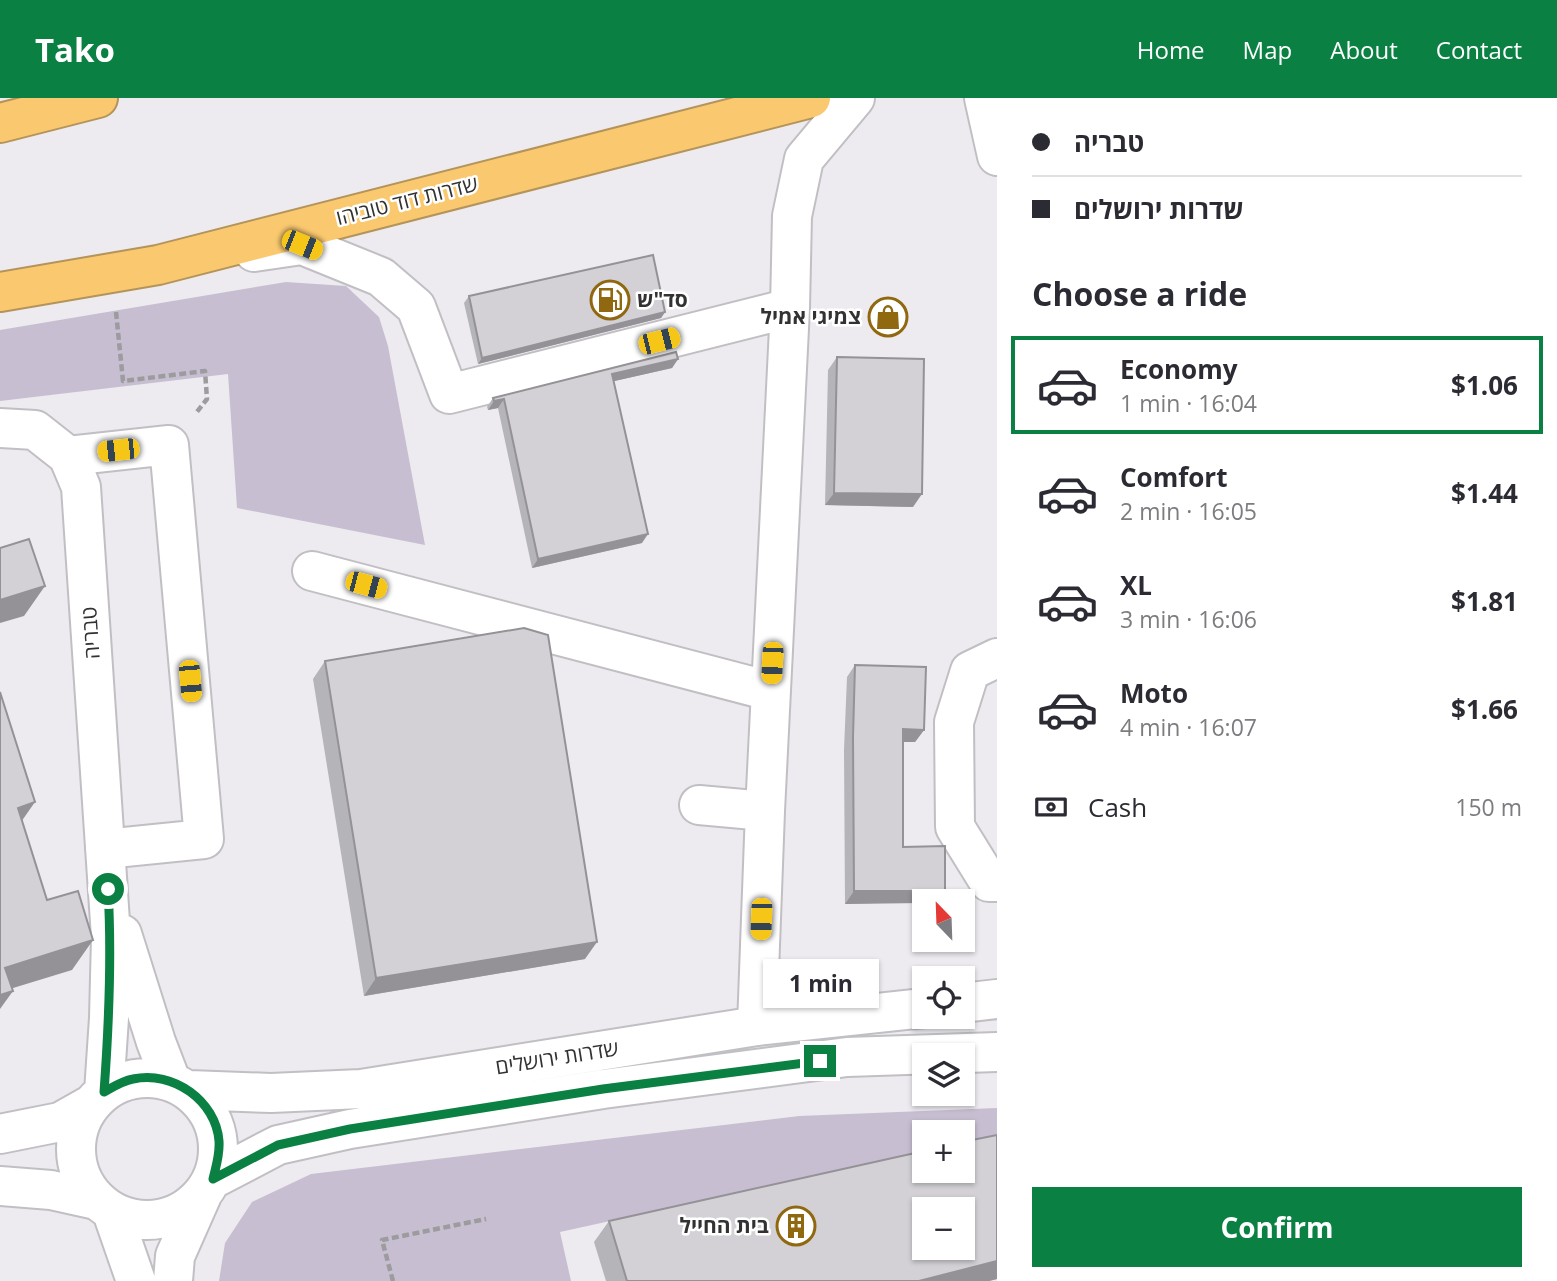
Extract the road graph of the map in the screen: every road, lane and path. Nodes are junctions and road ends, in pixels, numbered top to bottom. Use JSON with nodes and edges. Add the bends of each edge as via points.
{"nodes":[{"id":1,"x":98,"y":98,"type":"edge"},
{"id":2,"x":811,"y":98,"type":"edge"},
{"id":3,"x":855,"y":98,"type":"edge"},
{"id":4,"x":984,"y":98,"type":"edge"},
{"id":5,"x":0,"y":123,"type":"edge"},
{"id":6,"x":997,"y":156,"type":"edge"},
{"id":7,"x":158,"y":265,"type":"junction"},
{"id":8,"x":113,"y":273,"type":"junction"},
{"id":9,"x":0,"y":292,"type":"edge"},
{"id":10,"x":790,"y":308,"type":"junction"},
{"id":11,"x":0,"y":428,"type":"edge"},
{"id":12,"x":169,"y":445,"type":"junction"},
{"id":13,"x":68,"y":456,"type":"junction"},
{"id":14,"x":312,"y":571,"type":"dead end"},
{"id":15,"x":997,"y":658,"type":"edge"},
{"id":16,"x":770,"y":691,"type":"junction"},
{"id":17,"x":699,"y":805,"type":"dead end"},
{"id":18,"x":765,"y":811,"type":"junction"},
{"id":19,"x":105,"y":849,"type":"junction"},
{"id":20,"x":997,"y":882,"type":"edge"},
{"id":21,"x":108,"y":889,"type":"junction"},
{"id":22,"x":997,"y":999,"type":"edge"},
{"id":23,"x":975,"y":1002,"type":"edge"},
{"id":24,"x":912,"y":1009,"type":"edge"},
{"id":25,"x":757,"y":1026,"type":"junction"},
{"id":26,"x":997,"y":1052,"type":"edge"},
{"id":27,"x":180,"y":1086,"type":"junction"},
{"id":28,"x":98,"y":1098,"type":"junction"},
{"id":29,"x":0,"y":1134,"type":"edge"},
{"id":30,"x":0,"y":1186,"type":"edge"},
{"id":31,"x":207,"y":1187,"type":"junction"},
{"id":32,"x":104,"y":1206,"type":"junction"},
{"id":33,"x":486,"y":1219,"type":"dead end"},
{"id":34,"x":136,"y":1281,"type":"edge"},
{"id":35,"x":173,"y":1281,"type":"edge"},
{"id":36,"x":393,"y":1281,"type":"edge"}],
"edges":[{"from":1,"to":5,"type":"highway"},
{"from":2,"to":7,"type":"highway","name":"שדרות דוד טוביהו"},
{"from":3,"to":10,"type":"street","via":[[804,159],[792,216]]},
{"from":4,"to":6,"type":"street"},
{"from":7,"to":8,"type":"highway","name":"שדרות דוד טוביהו"},
{"from":7,"to":10,"type":"street","via":[[302,245],[382,277],[416,307],[449,394]]},
{"from":8,"to":9,"type":"highway","name":"שדרות דוד טוביהו"},
{"from":8,"to":12,"type":"path","via":[[123,381],[205,371],[207,399]]},
{"from":10,"to":16,"type":"street"},
{"from":11,"to":13,"type":"street","name":"טבריה","via":[[35,430]]},
{"from":12,"to":13,"type":"street"},
{"from":12,"to":19,"type":"street","via":[[204,839]]},
{"from":13,"to":19,"type":"street","name":"טבריה","via":[[81,487]]},
{"from":14,"to":16,"type":"street"},
{"from":15,"to":20,"type":"street","via":[[970,671],[954,722],[955,827],[989,882]]},
{"from":16,"to":18,"type":"street"},
{"from":17,"to":18,"type":"street"},
{"from":18,"to":25,"type":"street"},
{"from":19,"to":21,"type":"street","name":"טבריה"},
{"from":21,"to":27,"type":"street","name":"טבריה","via":[[156,1042]]},
{"from":21,"to":28,"type":"street","name":"טבריה","via":[[109,1018]]},
{"from":22,"to":23,"type":"street"},
{"from":24,"to":25,"type":"street","name":"שדרות ירושלים"},
{"from":25,"to":27,"type":"street","name":"שדרות ירושלים","via":[[361,1089],[271,1093]]},
{"from":26,"to":31,"type":"street","name":"שדרות ירושלים","via":[[847,1057],[350,1129],[278,1145]]},
{"from":27,"to":28,"type":"street","via":[[152,1077],[135,1078],[118,1083]]},
{"from":27,"to":31,"type":"street","via":[[204,1104],[219,1140],[218,1160]]},
{"from":28,"to":29,"type":"street","via":[[60,1122]]},
{"from":28,"to":32,"type":"street","via":[[81,1122],[76,1163],[83,1183]]},
{"from":30,"to":32,"type":"street","via":[[51,1190]]},
{"from":31,"to":32,"type":"street","via":[[188,1208],[150,1221],[130,1219]]},
{"from":31,"to":35,"type":"street","via":[[175,1256]]},
{"from":32,"to":34,"type":"street"},
{"from":33,"to":36,"type":"path","via":[[382,1240]]}]}
